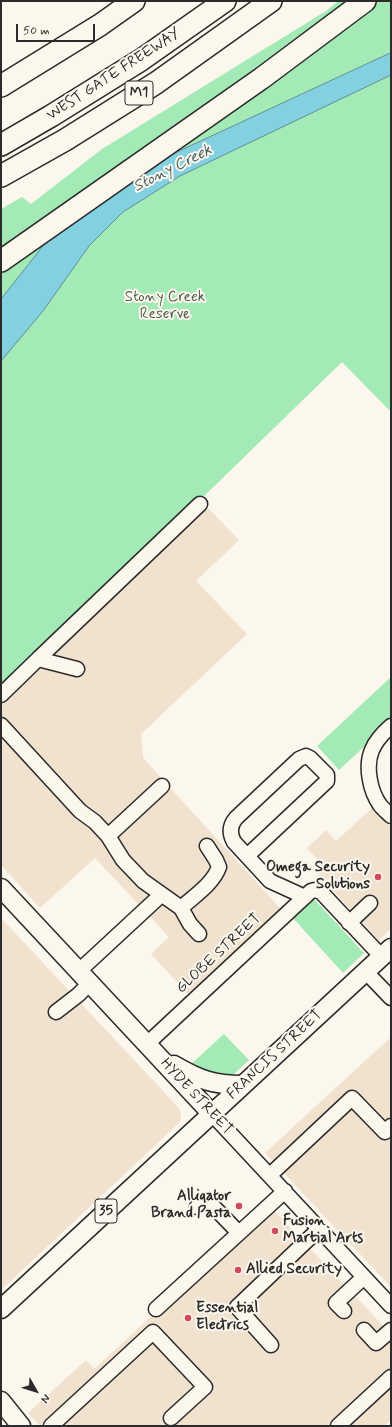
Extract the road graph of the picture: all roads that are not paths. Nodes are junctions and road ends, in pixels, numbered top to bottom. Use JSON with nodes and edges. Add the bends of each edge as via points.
{"nodes":[{"id":1,"x":134,"y":1,"type":"edge"},
{"id":2,"x":225,"y":1,"type":"edge"},
{"id":3,"x":270,"y":1,"type":"edge"},
{"id":4,"x":365,"y":1,"type":"edge"},
{"id":5,"x":1,"y":86,"type":"edge"},
{"id":6,"x":1,"y":145,"type":"edge"},
{"id":7,"x":1,"y":176,"type":"edge"},
{"id":8,"x":1,"y":261,"type":"edge"},
{"id":9,"x":200,"y":504,"type":"dead end"},
{"id":10,"x":38,"y":660,"type":"junction"},
{"id":11,"x":77,"y":670,"type":"dead end"},
{"id":12,"x":1,"y":695,"type":"edge"},
{"id":13,"x":1,"y":725,"type":"edge"},
{"id":14,"x":391,"y":726,"type":"edge"},
{"id":15,"x":162,"y":786,"type":"dead end"},
{"id":16,"x":391,"y":816,"type":"edge"},
{"id":17,"x":108,"y":836,"type":"junction"},
{"id":18,"x":207,"y":846,"type":"dead end"},
{"id":19,"x":247,"y":856,"type":"junction"},
{"id":20,"x":1,"y":888,"type":"edge"},
{"id":21,"x":310,"y":893,"type":"junction"},
{"id":22,"x":161,"y":895,"type":"junction"},
{"id":23,"x":370,"y":903,"type":"dead end"},
{"id":24,"x":181,"y":908,"type":"junction"},
{"id":25,"x":349,"y":923,"type":"junction"},
{"id":26,"x":198,"y":934,"type":"dead end"},
{"id":27,"x":387,"y":953,"type":"edge"},
{"id":28,"x":366,"y":972,"type":"junction"},
{"id":29,"x":85,"y":977,"type":"junction"},
{"id":30,"x":391,"y":998,"type":"edge"},
{"id":31,"x":56,"y":1012,"type":"dead end"},
{"id":32,"x":152,"y":1050,"type":"junction"},
{"id":33,"x":243,"y":1085,"type":"junction"},
{"id":34,"x":212,"y":1114,"type":"junction"},
{"id":35,"x":391,"y":1126,"type":"edge"},
{"id":36,"x":270,"y":1175,"type":"junction"},
{"id":37,"x":284,"y":1191,"type":"junction"},
{"id":38,"x":197,"y":1207,"type":"dead end"},
{"id":39,"x":319,"y":1229,"type":"junction"},
{"id":40,"x":239,"y":1233,"type":"junction"},
{"id":41,"x":364,"y":1278,"type":"junction"},
{"id":42,"x":391,"y":1306,"type":"edge"},
{"id":43,"x":1,"y":1309,"type":"edge"},
{"id":44,"x":156,"y":1309,"type":"dead end"},
{"id":45,"x":344,"y":1310,"type":"dead end"},
{"id":46,"x":364,"y":1330,"type":"dead end"},
{"id":47,"x":391,"y":1330,"type":"edge"},
{"id":48,"x":271,"y":1345,"type":"dead end"},
{"id":49,"x":391,"y":1377,"type":"edge"},
{"id":50,"x":1,"y":1401,"type":"edge"},
{"id":51,"x":1,"y":1410,"type":"edge"},
{"id":52,"x":171,"y":1418,"type":"dead end"},
{"id":53,"x":20,"y":1425,"type":"edge"},
{"id":54,"x":51,"y":1426,"type":"edge"},
{"id":55,"x":338,"y":1426,"type":"edge"}],
"edges":[{"from":1,"to":5,"type":"highway"},
{"from":2,"to":6,"type":"highway","name":"WEST GATE FREEWAY","number":"M1","via":[[141,60]]},
{"from":3,"to":7,"type":"highway","name":"WEST GATE FREEWAY","number":"M1","via":[[156,83],[65,140]]},
{"from":4,"to":8,"type":"highway","via":[[268,73]]},
{"from":9,"to":10,"type":"street"},
{"from":10,"to":11,"type":"street"},
{"from":10,"to":12,"type":"street"},
{"from":13,"to":17,"type":"street","via":[[80,811]]},
{"from":14,"to":16,"type":"street","via":[[377,740],[371,751],[370,775],[373,791],[380,805]]},
{"from":15,"to":17,"type":"street"},
{"from":17,"to":22,"type":"street","via":[[123,860],[143,882]]},
{"from":18,"to":24,"type":"street","via":[[219,867],[217,872]]},
{"from":19,"to":19,"type":"street","via":[[327,781],[327,775],[310,758],[306,756],[299,759],[233,821],[232,838]]},
{"from":19,"to":21,"type":"street","via":[[270,880]]},
{"from":20,"to":29,"type":"main road","name":"HYDE STREET"},
{"from":21,"to":25,"type":"street","via":[[321,892]]},
{"from":21,"to":32,"type":"street","name":"GLOBE STREET"},
{"from":22,"to":24,"type":"street"},
{"from":22,"to":29,"type":"street"},
{"from":23,"to":25,"type":"street"},
{"from":24,"to":26,"type":"street"},
{"from":25,"to":27,"type":"street"},
{"from":27,"to":28,"type":"main road","name":"FRANCIS STREET"},
{"from":28,"to":30,"type":"street"},
{"from":28,"to":33,"type":"main road","name":"FRANCIS STREET"},
{"from":29,"to":31,"type":"street","via":[[78,995]]},
{"from":29,"to":32,"type":"main road","name":"HYDE STREET"},
{"from":32,"to":33,"type":"main road","via":[[204,1081]]},
{"from":32,"to":34,"type":"main road","name":"HYDE STREET"},
{"from":33,"to":34,"type":"main road","name":"FRANCIS STREET"},
{"from":34,"to":36,"type":"street","name":"HYDE STREET"},
{"from":34,"to":43,"type":"main road","name":"FRANCIS STREET","number":"35"},
{"from":35,"to":36,"type":"street","via":[[385,1132],[352,1098]]},
{"from":36,"to":37,"type":"street","name":"HYDE STREET"},
{"from":37,"to":39,"type":"street","name":"HYDE STREET"},
{"from":37,"to":40,"type":"street"},
{"from":38,"to":40,"type":"street","via":[[208,1201]]},
{"from":39,"to":41,"type":"street","name":"HYDE STREET"},
{"from":39,"to":48,"type":"street","via":[[237,1307]]},
{"from":40,"to":44,"type":"street"},
{"from":41,"to":42,"type":"street","name":"HYDE STREET"},
{"from":41,"to":45,"type":"street","via":[[336,1303]]},
{"from":46,"to":47,"type":"street","via":[[376,1344]]},
{"from":49,"to":55,"type":"street"},
{"from":50,"to":53,"type":"main road"},
{"from":51,"to":53,"type":"main road"},
{"from":52,"to":54,"type":"street","via":[[205,1387],[153,1332]]}]}
